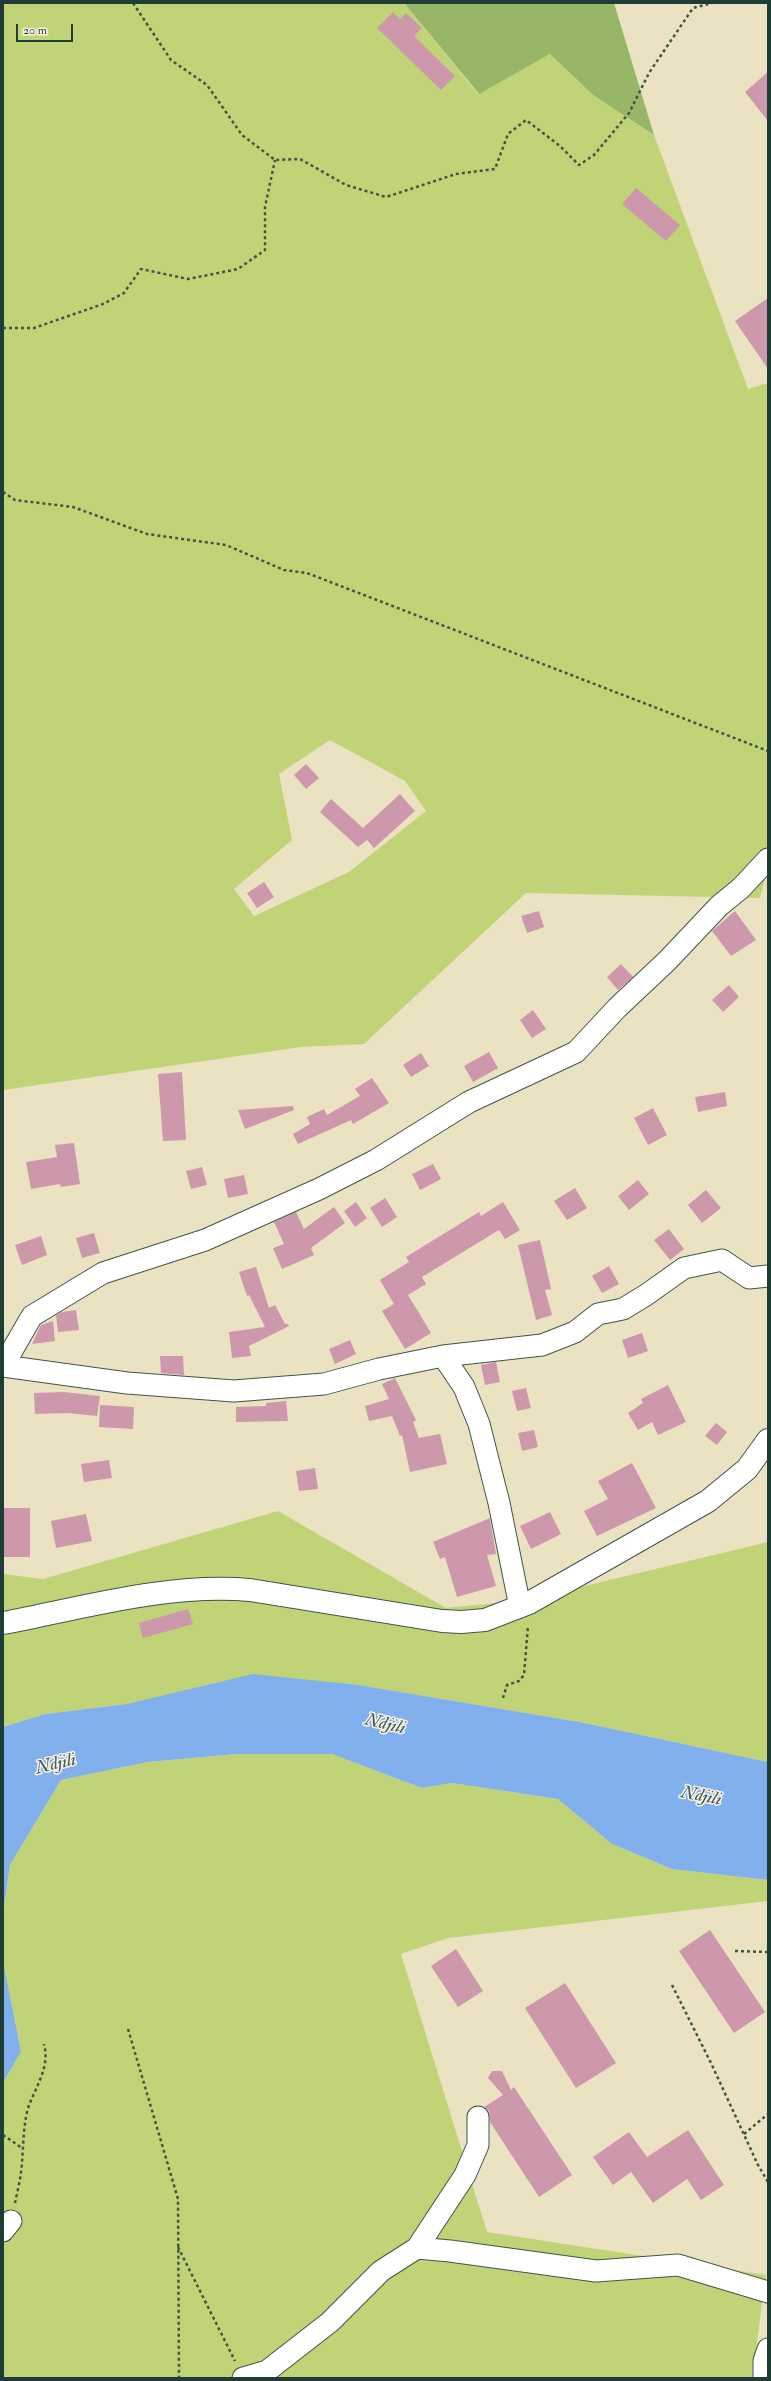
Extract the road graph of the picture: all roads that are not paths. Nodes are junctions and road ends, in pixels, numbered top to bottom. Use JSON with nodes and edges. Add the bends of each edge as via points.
{"nodes":[{"id":1,"x":768,"y":859,"type":"edge"},
{"id":2,"x":768,"y":1276,"type":"edge"},
{"id":3,"x":443,"y":1356,"type":"junction"},
{"id":4,"x":3,"y":1366,"type":"edge"},
{"id":5,"x":768,"y":1440,"type":"edge"},
{"id":6,"x":524,"y":1605,"type":"junction"},
{"id":7,"x":3,"y":1623,"type":"edge"},
{"id":8,"x":478,"y":2117,"type":"dead end"},
{"id":9,"x":417,"y":2248,"type":"junction"},
{"id":10,"x":768,"y":2292,"type":"edge"},
{"id":11,"x":768,"y":2349,"type":"edge"},
{"id":12,"x":243,"y":2378,"type":"edge"},
{"id":13,"x":764,"y":2378,"type":"edge"}],
"edges":[{"from":1,"to":4,"type":"street","via":[[576,1052],[469,1102],[376,1160],[319,1189],[205,1240],[103,1273],[32,1316]]},
{"from":2,"to":3,"type":"street","via":[[749,1278],[722,1260],[684,1268],[623,1309],[598,1314],[575,1332],[542,1345]]},
{"from":3,"to":4,"type":"street","via":[[324,1384],[234,1390],[127,1383]]},
{"from":3,"to":6,"type":"street","via":[[464,1387],[478,1424]]},
{"from":5,"to":6,"type":"street","via":[[747,1469],[708,1501]]},
{"from":6,"to":7,"type":"street","via":[[485,1620],[461,1622],[222,1588],[140,1596]]},
{"from":8,"to":9,"type":"street","via":[[478,2145],[465,2175]]},
{"from":9,"to":10,"type":"street","via":[[596,2271],[678,2264]]},
{"from":9,"to":12,"type":"street","via":[[381,2271],[330,2322],[267,2371]]},
{"from":11,"to":13,"type":"street","via":[[764,2361]]}]}
